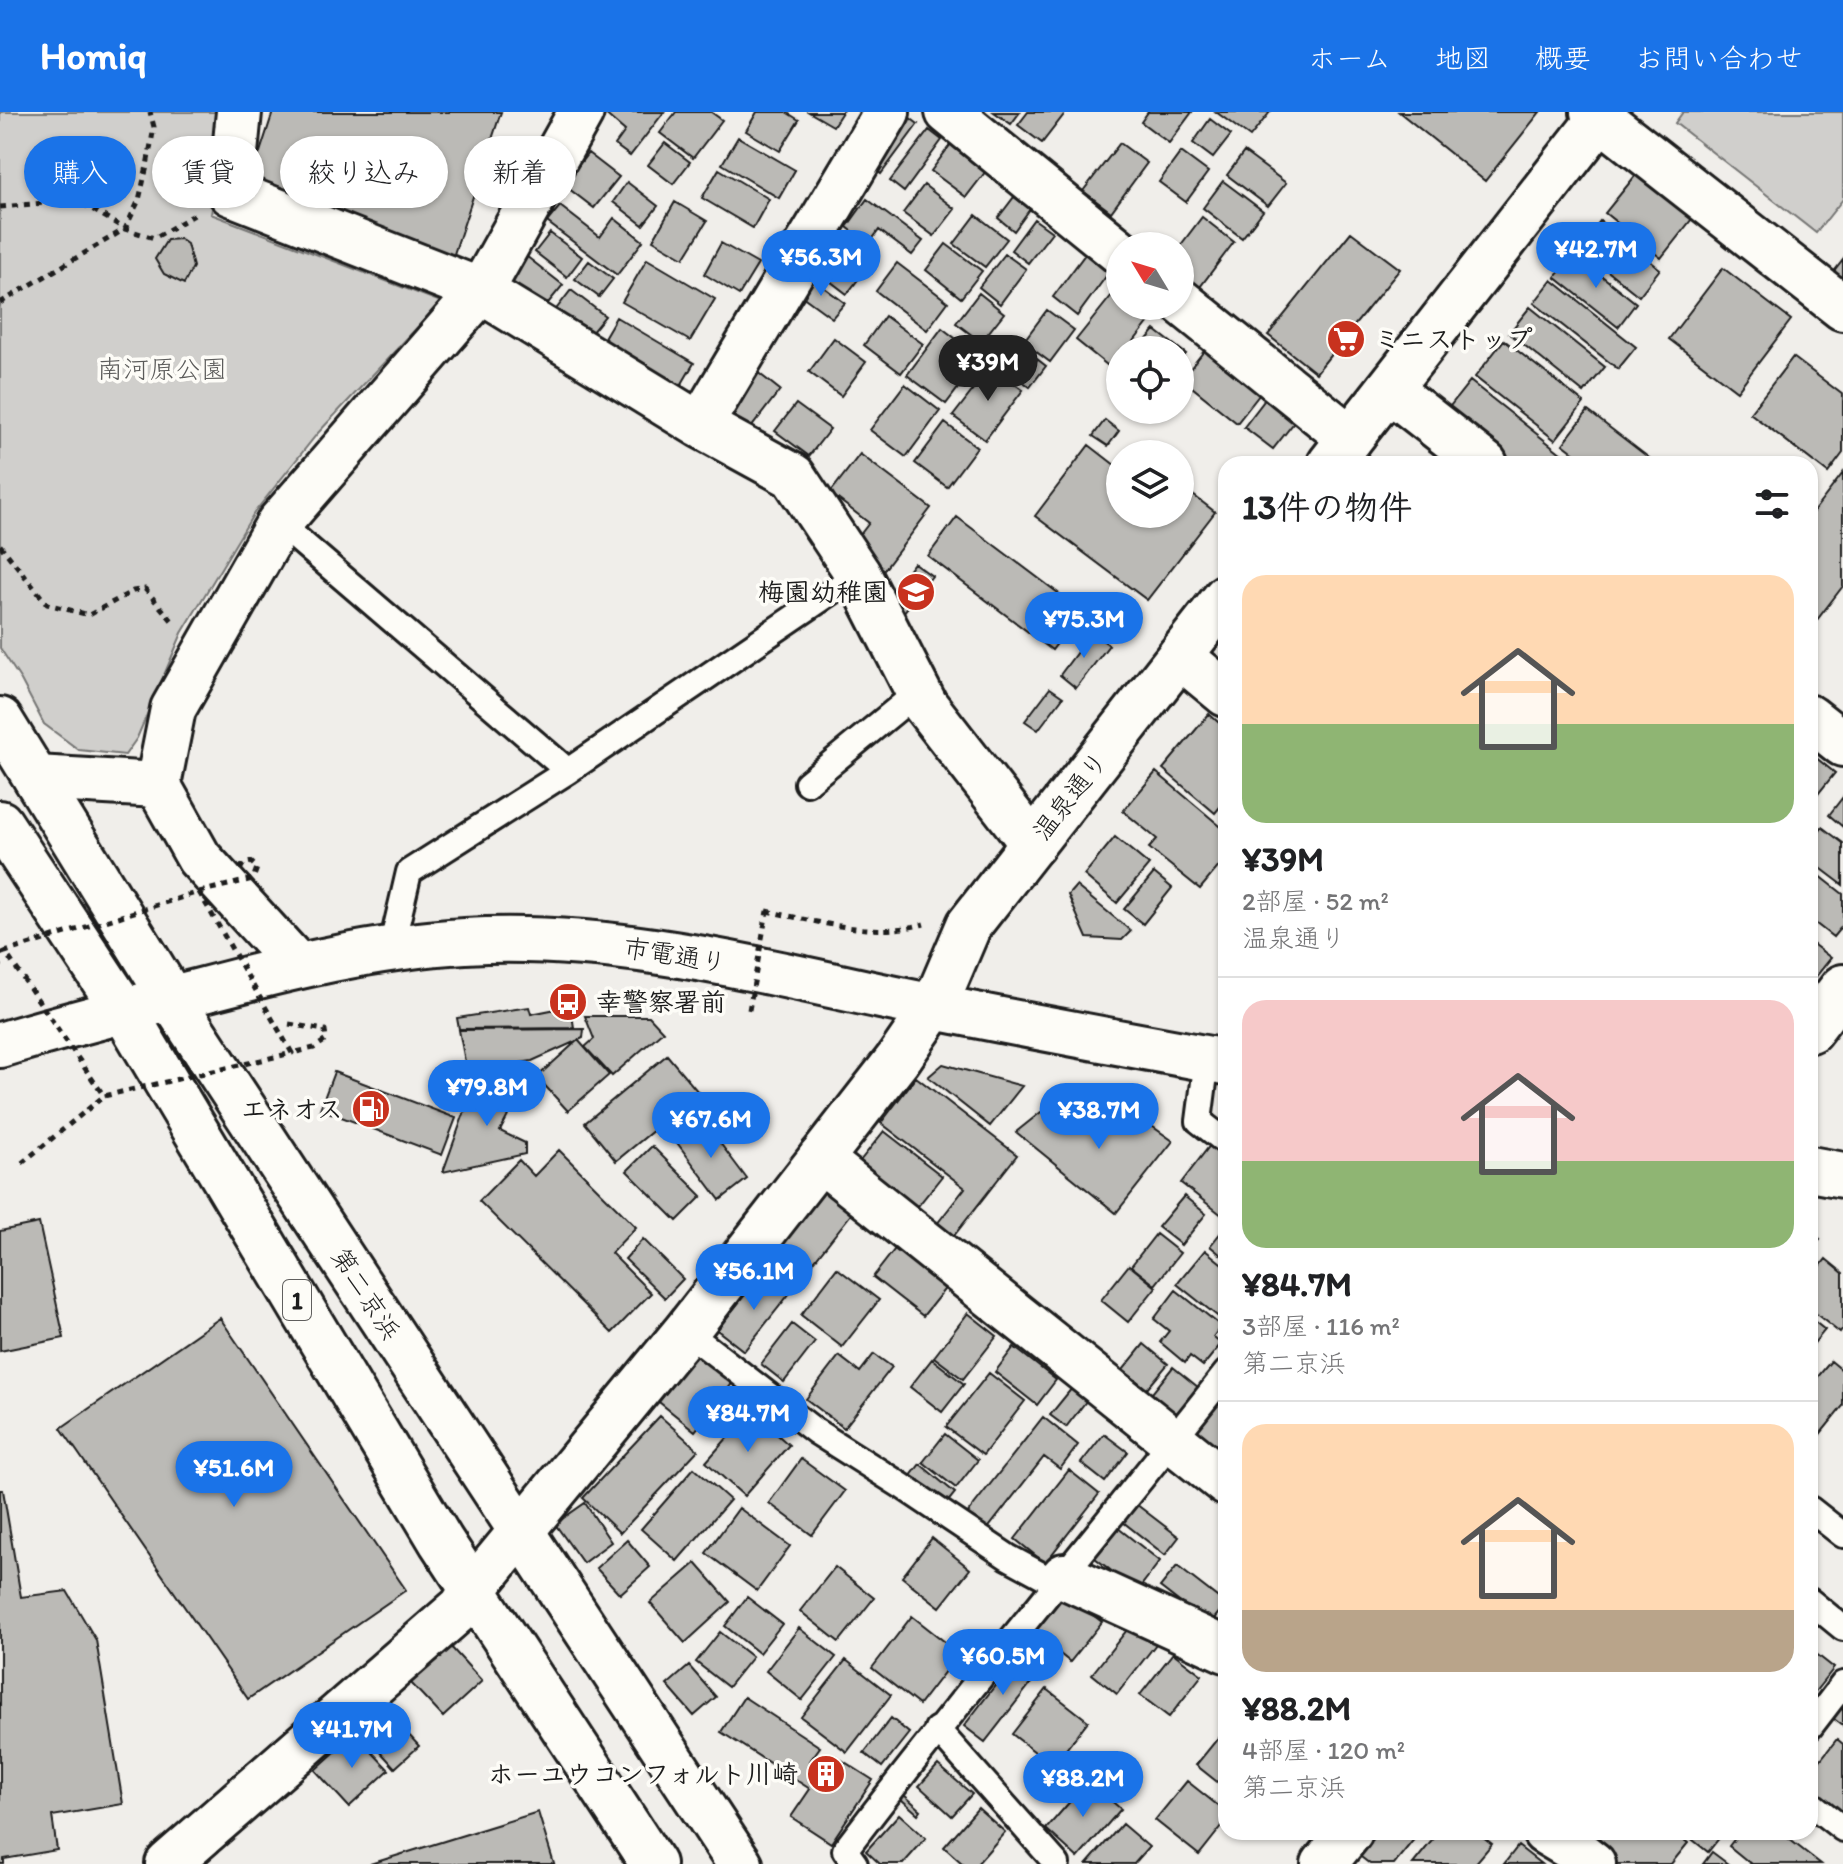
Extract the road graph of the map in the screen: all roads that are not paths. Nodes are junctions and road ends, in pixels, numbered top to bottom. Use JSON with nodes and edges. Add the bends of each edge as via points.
{"nodes":[{"id":1,"x":239,"y":112,"type":"edge"},
{"id":2,"x":581,"y":112,"type":"edge"},
{"id":3,"x":887,"y":112,"type":"edge"},
{"id":4,"x":948,"y":112,"type":"edge"},
{"id":5,"x":1599,"y":114,"type":"edge"},
{"id":6,"x":1106,"y":241,"type":"edge"},
{"id":7,"x":481,"y":291,"type":"junction"},
{"id":8,"x":1843,"y":308,"type":"edge"},
{"id":9,"x":1194,"y":314,"type":"edge"},
{"id":10,"x":1389,"y":389,"type":"junction"},
{"id":11,"x":700,"y":425,"type":"junction"},
{"id":12,"x":1340,"y":451,"type":"edge"},
{"id":13,"x":1475,"y":456,"type":"edge"},
{"id":14,"x":279,"y":523,"type":"junction"},
{"id":15,"x":858,"y":574,"type":"junction"},
{"id":16,"x":1218,"y":607,"type":"edge"},
{"id":17,"x":1180,"y":656,"type":"junction"},
{"id":18,"x":1218,"y":687,"type":"edge"},
{"id":19,"x":918,"y":692,"type":"junction"},
{"id":20,"x":0,"y":720,"type":"edge"},
{"id":21,"x":1818,"y":724,"type":"edge"},
{"id":22,"x":1843,"y":744,"type":"edge"},
{"id":23,"x":568,"y":771,"type":"junction"},
{"id":24,"x":36,"y":778,"type":"junction"},
{"id":25,"x":807,"y":783,"type":"dead end"},
{"id":26,"x":158,"y":785,"type":"junction"},
{"id":27,"x":0,"y":823,"type":"edge"},
{"id":28,"x":1033,"y":844,"type":"junction"},
{"id":29,"x":391,"y":949,"type":"junction"},
{"id":30,"x":297,"y":965,"type":"junction"},
{"id":31,"x":1843,"y":987,"type":"edge"},
{"id":32,"x":171,"y":998,"type":"junction"},
{"id":33,"x":934,"y":1007,"type":"junction"},
{"id":34,"x":123,"y":1009,"type":"junction"},
{"id":35,"x":1818,"y":1020,"type":"edge"},
{"id":36,"x":0,"y":1045,"type":"edge"},
{"id":37,"x":1217,"y":1061,"type":"edge"},
{"id":38,"x":1218,"y":1136,"type":"edge"},
{"id":39,"x":820,"y":1159,"type":"junction"},
{"id":40,"x":1818,"y":1170,"type":"edge"},
{"id":41,"x":1843,"y":1175,"type":"edge"},
{"id":42,"x":686,"y":1331,"type":"junction"},
{"id":43,"x":1218,"y":1383,"type":"edge"},
{"id":44,"x":1173,"y":1440,"type":"junction"},
{"id":45,"x":1218,"y":1477,"type":"edge"},
{"id":46,"x":1818,"y":1515,"type":"edge"},
{"id":47,"x":521,"y":1531,"type":"junction"},
{"id":48,"x":1843,"y":1535,"type":"edge"},
{"id":49,"x":1061,"y":1580,"type":"junction"},
{"id":50,"x":472,"y":1591,"type":"junction"},
{"id":51,"x":1818,"y":1608,"type":"edge"},
{"id":52,"x":1843,"y":1628,"type":"edge"},
{"id":53,"x":1218,"y":1647,"type":"edge"},
{"id":54,"x":1843,"y":1684,"type":"edge"},
{"id":55,"x":1818,"y":1717,"type":"edge"},
{"id":56,"x":937,"y":1729,"type":"junction"},
{"id":57,"x":1818,"y":1809,"type":"edge"},
{"id":58,"x":1843,"y":1829,"type":"edge"},
{"id":59,"x":1344,"y":1840,"type":"edge"},
{"id":60,"x":1558,"y":1840,"type":"edge"},
{"id":61,"x":168,"y":1864,"type":"edge"},
{"id":62,"x":653,"y":1864,"type":"edge"},
{"id":63,"x":740,"y":1864,"type":"edge"},
{"id":64,"x":855,"y":1864,"type":"edge"},
{"id":65,"x":1057,"y":1864,"type":"edge"},
{"id":66,"x":1324,"y":1864,"type":"edge"},
{"id":67,"x":1593,"y":1864,"type":"edge"}],
"edges":[{"from":1,"to":7,"type":"main road","via":[[231,193]]},
{"from":2,"to":7,"type":"main road"},
{"from":3,"to":11,"type":"main road"},
{"from":4,"to":6,"type":"main road"},
{"from":5,"to":8,"type":"main road"},
{"from":5,"to":10,"type":"main road"},
{"from":7,"to":11,"type":"main road"},
{"from":7,"to":14,"type":"main road"},
{"from":9,"to":12,"type":"main road"},
{"from":10,"to":12,"type":"main road"},
{"from":10,"to":13,"type":"main road"},
{"from":11,"to":15,"type":"main road","via":[[793,476]]},
{"from":14,"to":23,"type":"lane"},
{"from":14,"to":26,"type":"main road","via":[[173,709]]},
{"from":15,"to":19,"type":"main road"},
{"from":15,"to":23,"type":"lane"},
{"from":16,"to":17,"type":"main road","name":"温泉通り"},
{"from":17,"to":18,"type":"main road"},
{"from":17,"to":28,"type":"main road","name":"温泉通り"},
{"from":19,"to":25,"type":"lane"},
{"from":19,"to":28,"type":"main road"},
{"from":20,"to":24,"type":"main road","name":"第二京浜","number":"1"},
{"from":21,"to":22,"type":"main road"},
{"from":23,"to":29,"type":"lane","via":[[409,872]]},
{"from":24,"to":26,"type":"main road"},
{"from":24,"to":32,"type":"main road","name":"第二京浜","number":"1"},
{"from":26,"to":30,"type":"main road","via":[[199,858]]},
{"from":27,"to":34,"type":"main road","number":"1"},
{"from":28,"to":33,"type":"main road","name":"温泉通り","via":[[969,925]]},
{"from":29,"to":30,"type":"main road","name":"市電通り"},
{"from":29,"to":33,"type":"main road","name":"市電通り","via":[[464,941],[616,945]]},
{"from":30,"to":32,"type":"main road","name":"市電通り"},
{"from":31,"to":35,"type":"main road"},
{"from":32,"to":34,"type":"main road","name":"市電通り"},
{"from":32,"to":47,"type":"main road","name":"第二京浜","number":"1"},
{"from":33,"to":37,"type":"main road","name":"市電通り"},
{"from":33,"to":39,"type":"main road","name":"温泉通り"},
{"from":34,"to":36,"type":"main road","name":"市電通り"},
{"from":34,"to":50,"type":"main road","number":"1"},
{"from":37,"to":38,"type":"lane","via":[[1199,1121]]},
{"from":39,"to":42,"type":"main road","name":"温泉通り"},
{"from":39,"to":44,"type":"main road"},
{"from":40,"to":41,"type":"main road"},
{"from":42,"to":47,"type":"main road","name":"温泉通り"},
{"from":42,"to":49,"type":"lane","via":[[815,1431],[1008,1557]]},
{"from":43,"to":44,"type":"lane"},
{"from":44,"to":45,"type":"main road"},
{"from":44,"to":49,"type":"lane"},
{"from":46,"to":48,"type":"lane"},
{"from":47,"to":50,"type":"main road","name":"温泉通り"},
{"from":47,"to":63,"type":"main road","name":"第二京浜","number":"1"},
{"from":49,"to":53,"type":"main road"},
{"from":49,"to":56,"type":"lane"},
{"from":50,"to":61,"type":"main road","name":"温泉通り","via":[[462,1607]]},
{"from":50,"to":62,"type":"main road","number":"1"},
{"from":51,"to":52,"type":"lane"},
{"from":54,"to":55,"type":"lane"},
{"from":56,"to":64,"type":"lane","via":[[845,1850]]},
{"from":56,"to":65,"type":"lane"},
{"from":57,"to":58,"type":"lane"},
{"from":59,"to":66,"type":"main road"},
{"from":60,"to":67,"type":"main road"}]}
